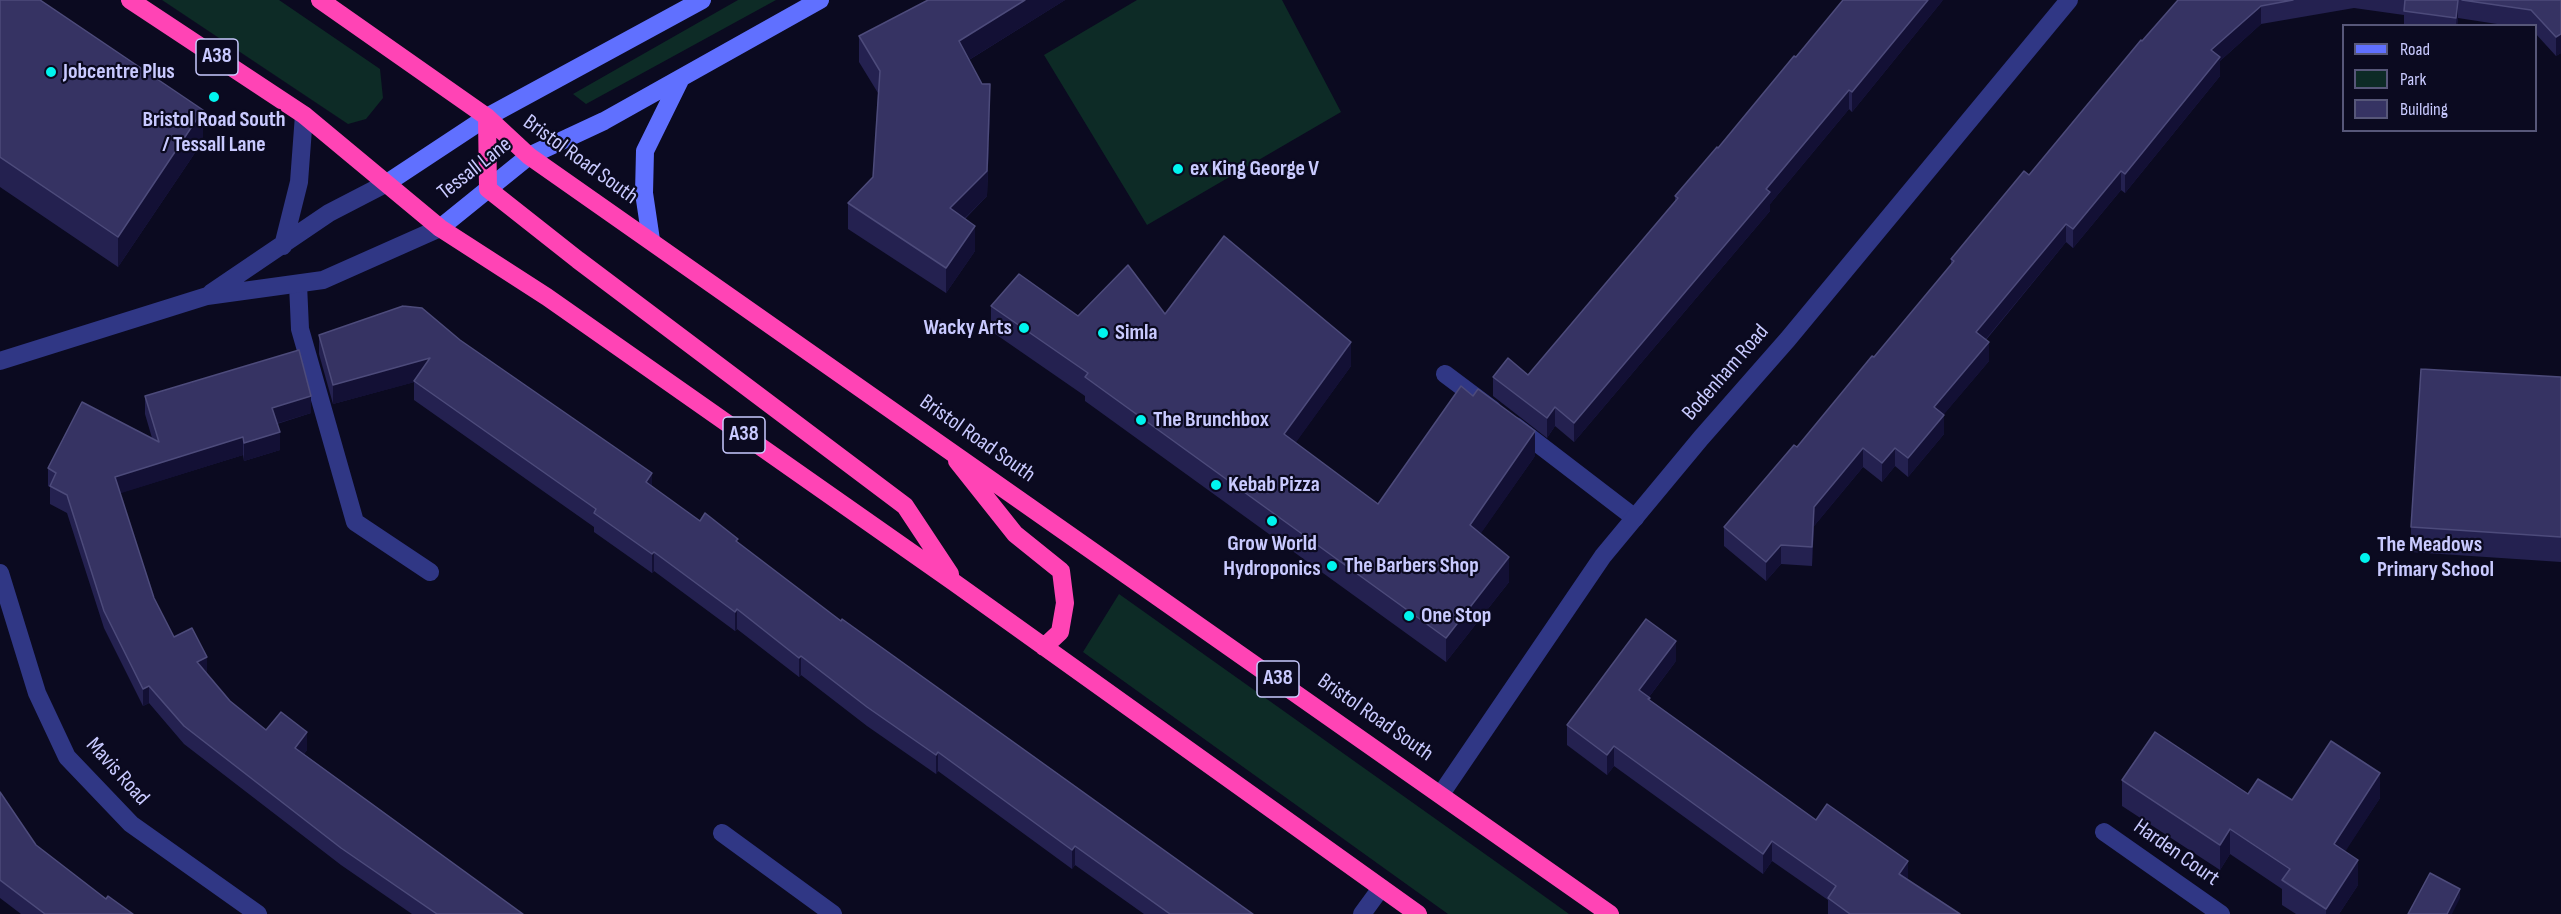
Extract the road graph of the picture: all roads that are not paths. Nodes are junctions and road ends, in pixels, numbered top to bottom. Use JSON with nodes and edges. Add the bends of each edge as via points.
{"nodes":[{"id":1,"x":130,"y":0,"type":"edge"},
{"id":2,"x":320,"y":0,"type":"edge"},
{"id":3,"x":702,"y":0,"type":"edge"},
{"id":4,"x":820,"y":0,"type":"edge"},
{"id":5,"x":2069,"y":0,"type":"edge"},
{"id":6,"x":680,"y":80,"type":"junction"},
{"id":7,"x":304,"y":115,"type":"junction"},
{"id":8,"x":487,"y":117,"type":"junction"},
{"id":9,"x":529,"y":156,"type":"junction"},
{"id":10,"x":387,"y":183,"type":"junction"},
{"id":11,"x":488,"y":189,"type":"junction"},
{"id":12,"x":440,"y":228,"type":"junction"},
{"id":13,"x":651,"y":240,"type":"junction"},
{"id":14,"x":283,"y":246,"type":"junction"},
{"id":15,"x":298,"y":284,"type":"junction"},
{"id":16,"x":207,"y":296,"type":"junction"},
{"id":17,"x":0,"y":361,"type":"edge"},
{"id":18,"x":1445,"y":374,"type":"dead end"},
{"id":19,"x":945,"y":446,"type":"junction"},
{"id":20,"x":1635,"y":518,"type":"junction"},
{"id":21,"x":430,"y":572,"type":"dead end"},
{"id":22,"x":0,"y":573,"type":"edge"},
{"id":23,"x":955,"y":583,"type":"junction"},
{"id":24,"x":1044,"y":647,"type":"junction"},
{"id":25,"x":1441,"y":794,"type":"junction"},
{"id":26,"x":2104,"y":832,"type":"dead end"},
{"id":27,"x":722,"y":833,"type":"dead end"},
{"id":28,"x":1381,"y":888,"type":"junction"},
{"id":29,"x":258,"y":914,"type":"edge"},
{"id":30,"x":833,"y":914,"type":"edge"},
{"id":31,"x":1362,"y":914,"type":"edge"},
{"id":32,"x":1418,"y":914,"type":"edge"},
{"id":33,"x":1610,"y":914,"type":"edge"},
{"id":34,"x":2222,"y":914,"type":"edge"}],
"edges":[{"from":1,"to":7,"type":"highway","number":"A38"},
{"from":2,"to":8,"type":"highway","name":"Bristol Road South","number":"A38"},
{"from":3,"to":8,"type":"street","name":"Tessall Lane"},
{"from":4,"to":6,"type":"street","name":"Tessall Lane"},
{"from":5,"to":20,"type":"street","name":"Bodenham Road"},
{"from":6,"to":9,"type":"street","name":"Tessall Lane"},
{"from":6,"to":13,"type":"street","via":[[645,151],[644,193]]},
{"from":7,"to":10,"type":"highway","number":"A38"},
{"from":7,"to":14,"type":"street","via":[[299,182]]},
{"from":8,"to":9,"type":"highway","name":"Bristol Road South","number":"A38"},
{"from":8,"to":10,"type":"street","name":"Tessall Lane"},
{"from":8,"to":11,"type":"highway"},
{"from":9,"to":11,"type":"street","name":"Tessall Lane"},
{"from":9,"to":13,"type":"highway","name":"Bristol Road South","number":"A38"},
{"from":10,"to":12,"type":"highway","number":"A38"},
{"from":10,"to":14,"type":"street","name":"Tessall Lane","via":[[329,213]]},
{"from":11,"to":12,"type":"street","name":"Tessall Lane"},
{"from":11,"to":23,"type":"highway","via":[[905,506]]},
{"from":12,"to":15,"type":"street","name":"Tessall Lane","via":[[323,280]]},
{"from":12,"to":23,"type":"highway","number":"A38","via":[[546,297]]},
{"from":13,"to":19,"type":"highway","name":"Bristol Road South","number":"A38"},
{"from":14,"to":16,"type":"street","name":"Tessall Lane"},
{"from":15,"to":16,"type":"street","name":"Tessall Lane"},
{"from":15,"to":21,"type":"street","via":[[300,329],[355,522]]},
{"from":16,"to":17,"type":"street","name":"Tessall Lane"},
{"from":18,"to":20,"type":"street"},
{"from":19,"to":24,"type":"highway","via":[[1015,534],[1060,571],[1065,603],[1060,632]]},
{"from":19,"to":25,"type":"highway","name":"Bristol Road South","number":"A38"},
{"from":20,"to":25,"type":"street","name":"Bodenham Road","via":[[1603,556]]},
{"from":22,"to":29,"type":"street","name":"Mavis Road","via":[[37,693],[67,757],[131,824]]},
{"from":23,"to":24,"type":"highway","number":"A38"},
{"from":24,"to":28,"type":"highway","number":"A38"},
{"from":25,"to":33,"type":"highway","name":"Bristol Road South","number":"A38"},
{"from":26,"to":34,"type":"street","name":"Harden Court"},
{"from":27,"to":30,"type":"street"},
{"from":28,"to":31,"type":"street"},
{"from":28,"to":32,"type":"highway","number":"A38"}]}
